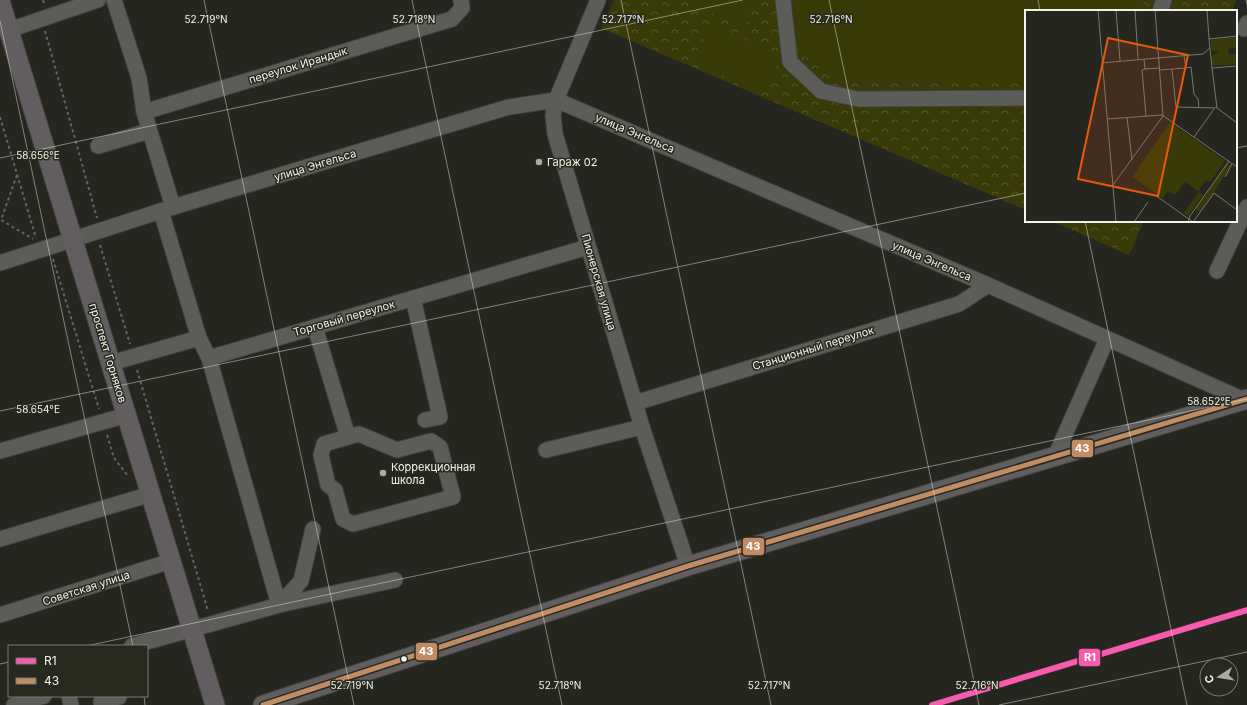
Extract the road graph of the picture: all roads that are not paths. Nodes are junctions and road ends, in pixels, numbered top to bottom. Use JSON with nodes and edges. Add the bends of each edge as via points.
{"nodes":[{"id":1,"x":98,"y":0,"type":"edge"},
{"id":2,"x":114,"y":0,"type":"edge"},
{"id":3,"x":461,"y":0,"type":"edge"},
{"id":4,"x":598,"y":0,"type":"edge"},
{"id":5,"x":783,"y":0,"type":"edge"},
{"id":6,"x":1164,"y":0,"type":"edge"},
{"id":7,"x":0,"y":1,"type":"edge"},
{"id":8,"x":1160,"y":10,"type":"edge"},
{"id":9,"x":6,"y":34,"type":"edge"},
{"id":10,"x":1025,"y":98,"type":"edge"},
{"id":11,"x":556,"y":100,"type":"junction"},
{"id":12,"x":144,"y":112,"type":"junction"},
{"id":13,"x":149,"y":131,"type":"junction"},
{"id":14,"x":98,"y":146,"type":"dead end"},
{"id":15,"x":1247,"y":207,"type":"edge"},
{"id":16,"x":167,"y":209,"type":"junction"},
{"id":17,"x":73,"y":240,"type":"junction"},
{"id":18,"x":588,"y":248,"type":"junction"},
{"id":19,"x":0,"y":263,"type":"edge"},
{"id":20,"x":1217,"y":271,"type":"dead end"},
{"id":21,"x":988,"y":285,"type":"junction"},
{"id":22,"x":413,"y":298,"type":"junction"},
{"id":23,"x":315,"y":327,"type":"junction"},
{"id":24,"x":199,"y":338,"type":"junction"},
{"id":25,"x":1107,"y":338,"type":"junction"},
{"id":26,"x":209,"y":358,"type":"junction"},
{"id":27,"x":111,"y":363,"type":"junction"},
{"id":28,"x":1246,"y":400,"type":"edge"},
{"id":29,"x":635,"y":403,"type":"junction"},
{"id":30,"x":126,"y":415,"type":"junction"},
{"id":31,"x":425,"y":420,"type":"dead end"},
{"id":32,"x":642,"y":427,"type":"junction"},
{"id":33,"x":348,"y":437,"type":"junction"},
{"id":34,"x":546,"y":450,"type":"dead end"},
{"id":35,"x":0,"y":451,"type":"edge"},
{"id":36,"x":1055,"y":456,"type":"junction"},
{"id":37,"x":147,"y":495,"type":"junction"},
{"id":38,"x":313,"y":529,"type":"dead end"},
{"id":39,"x":0,"y":539,"type":"edge"},
{"id":40,"x":172,"y":561,"type":"junction"},
{"id":41,"x":688,"y":566,"type":"junction"},
{"id":42,"x":394,"y":580,"type":"dead end"},
{"id":43,"x":278,"y":605,"type":"junction"},
{"id":44,"x":0,"y":615,"type":"edge"},
{"id":45,"x":192,"y":629,"type":"junction"},
{"id":46,"x":136,"y":645,"type":"edge"},
{"id":47,"x":41,"y":697,"type":"edge"},
{"id":48,"x":120,"y":699,"type":"edge"},
{"id":49,"x":292,"y":701,"type":"edge"},
{"id":50,"x":101,"y":702,"type":"dead end"},
{"id":51,"x":14,"y":705,"type":"edge"},
{"id":52,"x":215,"y":705,"type":"edge"},
{"id":53,"x":263,"y":705,"type":"edge"}],
"edges":[{"from":1,"to":9,"type":"street"},
{"from":2,"to":12,"type":"street","via":[[139,78]]},
{"from":3,"to":12,"type":"street","name":"переулок Ирандык","via":[[462,8],[452,19]]},
{"from":4,"to":11,"type":"street","name":"Пионерская улица"},
{"from":5,"to":10,"type":"street","via":[[790,62],[820,91],[858,99]]},
{"from":6,"to":8,"type":"street"},
{"from":7,"to":9,"type":"main road","name":"проспект Горняков"},
{"from":9,"to":17,"type":"main road","name":"проспект Горняков"},
{"from":11,"to":16,"type":"street","name":"улица Энгельса","via":[[509,107]]},
{"from":11,"to":18,"type":"street","name":"Пионерская улица","via":[[553,115],[555,134]]},
{"from":11,"to":21,"type":"street","name":"улица Энгельса"},
{"from":12,"to":13,"type":"street"},
{"from":13,"to":14,"type":"street"},
{"from":13,"to":16,"type":"street"},
{"from":15,"to":20,"type":"street"},
{"from":16,"to":17,"type":"street","name":"улица Энгельса"},
{"from":16,"to":24,"type":"street"},
{"from":17,"to":19,"type":"street","name":"улица Энгельса"},
{"from":17,"to":27,"type":"main road","name":"проспект Горняков"},
{"from":18,"to":22,"type":"street","name":"Торговый переулок"},
{"from":18,"to":29,"type":"street","name":"Пионерская улица"},
{"from":21,"to":25,"type":"street","name":"улица Энгельса"},
{"from":21,"to":29,"type":"street","name":"Станционный переулок","via":[[959,304]]},
{"from":22,"to":23,"type":"street","name":"Торговый переулок"},
{"from":22,"to":31,"type":"street","via":[[440,417]]},
{"from":23,"to":26,"type":"street","name":"Торговый переулок"},
{"from":23,"to":33,"type":"street"},
{"from":24,"to":26,"type":"street"},
{"from":24,"to":27,"type":"street"},
{"from":25,"to":28,"type":"street","name":"улица Энгельса"},
{"from":25,"to":36,"type":"street"},
{"from":26,"to":43,"type":"street"},
{"from":27,"to":30,"type":"main road","name":"проспект Горняков"},
{"from":28,"to":36,"type":"main road"},
{"from":29,"to":32,"type":"street","name":"Пионерская улица"},
{"from":30,"to":35,"type":"street"},
{"from":30,"to":37,"type":"main road","name":"проспект Горняков"},
{"from":32,"to":34,"type":"street"},
{"from":32,"to":41,"type":"street","name":"Пионерская улица"},
{"from":33,"to":33,"type":"street","via":[[324,444],[321,455],[328,485],[335,490],[343,518],[353,524],[453,497],[440,447],[431,441],[397,450],[359,434]]},
{"from":36,"to":41,"type":"main road"},
{"from":37,"to":39,"type":"street"},
{"from":37,"to":40,"type":"main road","name":"проспект Горняков"},
{"from":38,"to":43,"type":"street","via":[[301,581]]},
{"from":40,"to":44,"type":"street","name":"Советская улица"},
{"from":40,"to":45,"type":"main road","name":"проспект Горняков"},
{"from":41,"to":49,"type":"main road"},
{"from":42,"to":43,"type":"street"},
{"from":43,"to":45,"type":"street"},
{"from":45,"to":46,"type":"street"},
{"from":45,"to":52,"type":"main road","name":"проспект Горняков"},
{"from":47,"to":51,"type":"street"},
{"from":48,"to":50,"type":"street"},
{"from":49,"to":53,"type":"main road"}]}
